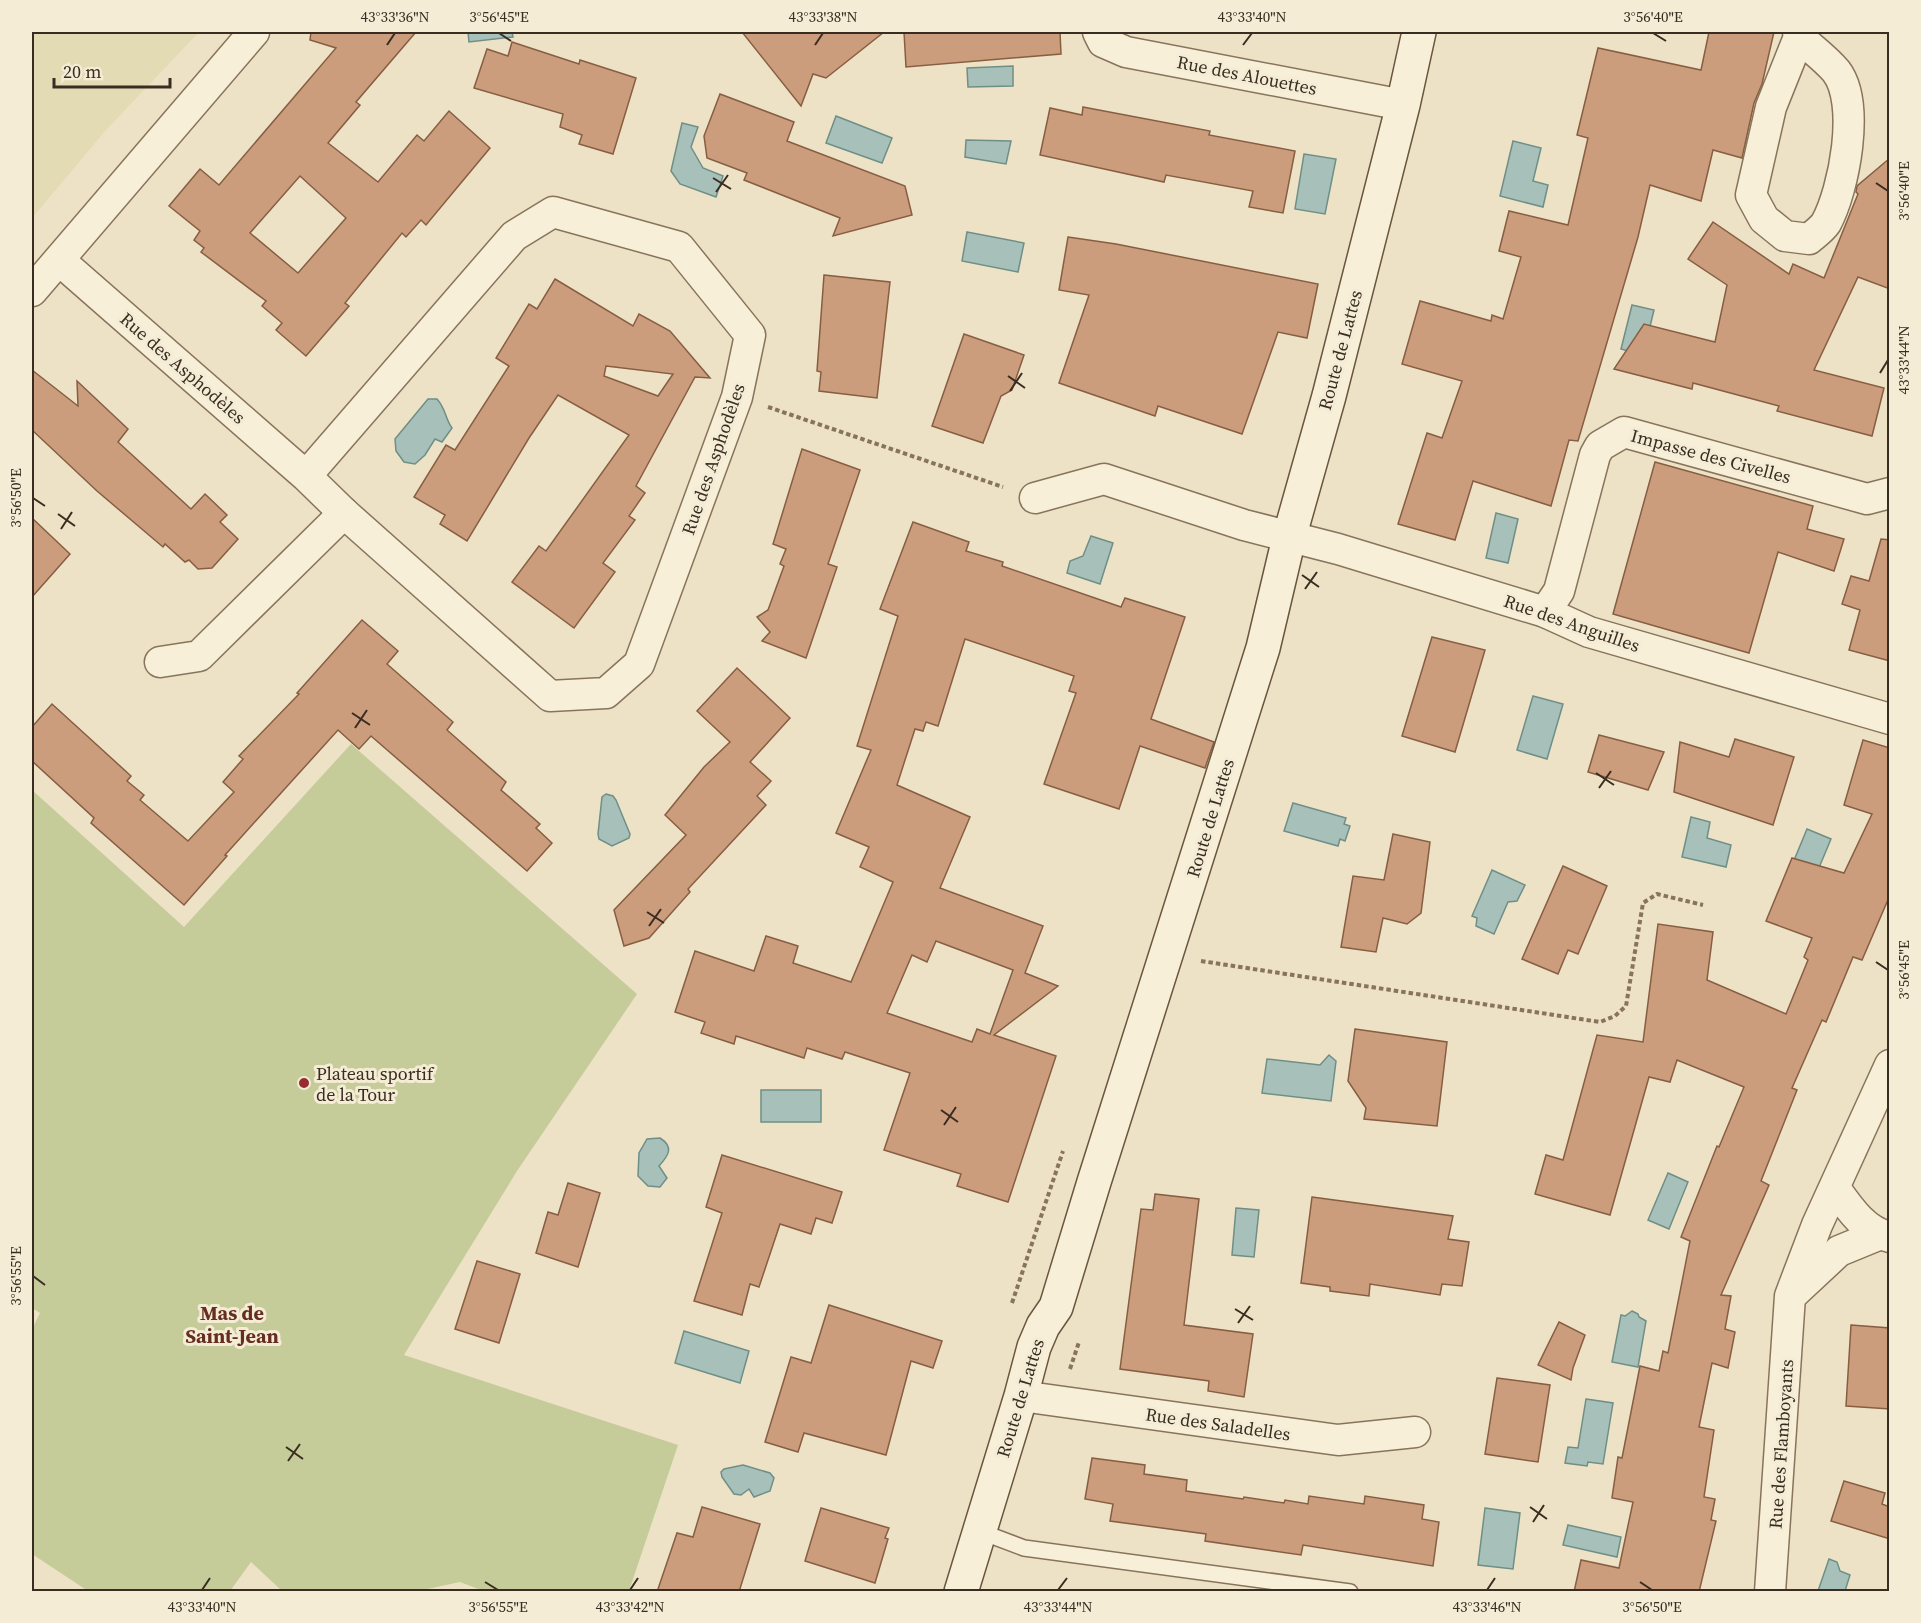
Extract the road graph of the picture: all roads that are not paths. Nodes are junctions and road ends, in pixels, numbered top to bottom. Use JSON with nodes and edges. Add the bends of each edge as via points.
{"nodes":[{"id":1,"x":254,"y":32,"type":"edge"},
{"id":2,"x":1098,"y":32,"type":"edge"},
{"id":3,"x":1419,"y":32,"type":"edge"},
{"id":4,"x":1798,"y":34,"type":"edge"},
{"id":5,"x":1403,"y":105,"type":"junction"},
{"id":6,"x":59,"y":260,"type":"junction"},
{"id":7,"x":32,"y":291,"type":"edge"},
{"id":8,"x":306,"y":476,"type":"junction"},
{"id":9,"x":1890,"y":493,"type":"edge"},
{"id":10,"x":1035,"y":498,"type":"road end"},
{"id":11,"x":344,"y":513,"type":"junction"},
{"id":12,"x":1289,"y":537,"type":"junction"},
{"id":13,"x":1545,"y":612,"type":"junction"},
{"id":14,"x":160,"y":662,"type":"dead end"},
{"id":15,"x":1879,"y":716,"type":"edge"},
{"id":16,"x":1890,"y":1065,"type":"edge"},
{"id":17,"x":1835,"y":1188,"type":"junction"},
{"id":18,"x":1884,"y":1236,"type":"edge"},
{"id":19,"x":1790,"y":1296,"type":"junction"},
{"id":20,"x":1021,"y":1396,"type":"junction"},
{"id":21,"x":1415,"y":1432,"type":"dead end"},
{"id":22,"x":980,"y":1531,"type":"junction"},
{"id":23,"x":961,"y":1592,"type":"edge"},
{"id":24,"x":1350,"y":1592,"type":"edge"},
{"id":25,"x":1770,"y":1592,"type":"edge"}],
"edges":[{"from":1,"to":6,"type":"street"},
{"from":2,"to":5,"type":"street","name":"Rue des Alouettes","via":[[1103,42],[1126,52]]},
{"from":3,"to":5,"type":"street","name":"Route de Lattes"},
{"from":4,"to":4,"type":"street","via":[[1837,72],[1847,94],[1847,149],[1840,190],[1825,225],[1809,239],[1785,236],[1764,219],[1751,195],[1771,107]]},
{"from":5,"to":12,"type":"street","name":"Route de Lattes"},
{"from":6,"to":7,"type":"street"},
{"from":6,"to":8,"type":"street","name":"Rue des Asphodèles"},
{"from":8,"to":11,"type":"street","name":"Rue des Asphodèles"},
{"from":8,"to":11,"type":"street","name":"Rue des Asphodèles","via":[[514,236],[553,212],[679,247],[750,335],[737,397],[639,664],[606,693],[550,696]]},
{"from":9,"to":13,"type":"street","name":"Impasse des Civelles","via":[[1867,499],[1624,432],[1600,446],[1595,455],[1559,591]]},
{"from":10,"to":12,"type":"street","name":"Rue des Anguilles","via":[[1104,479]]},
{"from":11,"to":14,"type":"street","via":[[199,656]]},
{"from":12,"to":13,"type":"street","name":"Rue des Anguilles"},
{"from":12,"to":20,"type":"street","name":"Route de Lattes","via":[[1263,648],[1168,953],[1056,1307],[1034,1347]]},
{"from":13,"to":15,"type":"street","name":"Rue des Anguilles","via":[[1588,632]]},
{"from":16,"to":17,"type":"street","name":"Rue des Flamboyants"},
{"from":17,"to":18,"type":"street","via":[[1853,1212]]},
{"from":17,"to":19,"type":"street","name":"Rue des Flamboyants"},
{"from":18,"to":19,"type":"street","via":[[1839,1251]]},
{"from":19,"to":25,"type":"street","name":"Rue des Flamboyants"},
{"from":20,"to":21,"type":"street","name":"Rue des Saladelles","via":[[1338,1440]]},
{"from":20,"to":22,"type":"street","name":"Route de Lattes"},
{"from":22,"to":23,"type":"street","name":"Route de Lattes"},
{"from":22,"to":24,"type":"lane","via":[[1024,1548]]}]}
